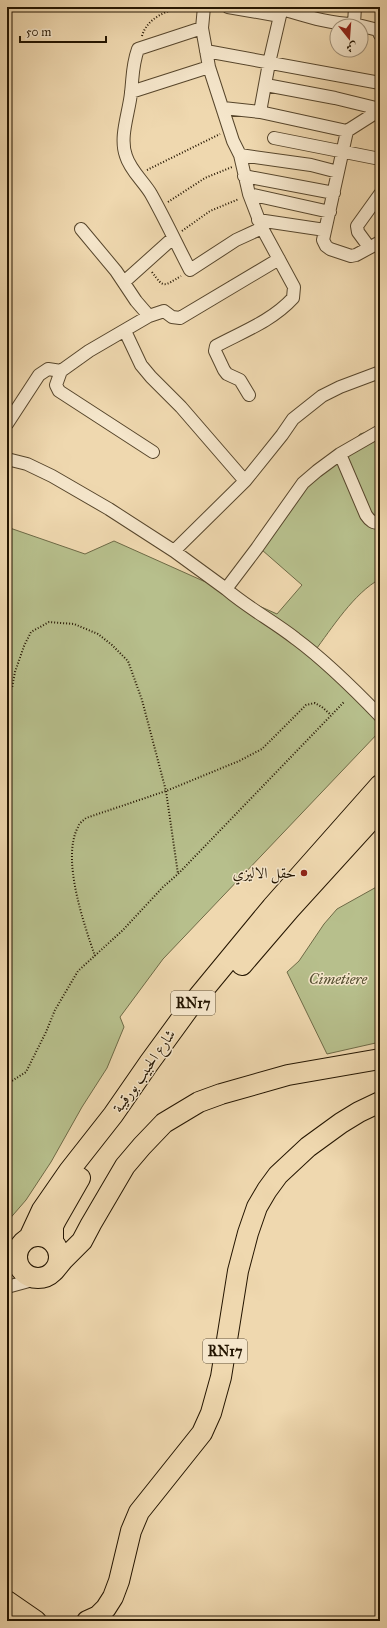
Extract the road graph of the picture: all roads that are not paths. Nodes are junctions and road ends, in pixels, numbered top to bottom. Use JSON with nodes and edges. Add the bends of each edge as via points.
{"nodes":[{"id":1,"x":204,"y":7,"type":"edge"},
{"id":2,"x":228,"y":7,"type":"edge"},
{"id":3,"x":355,"y":7,"type":"edge"},
{"id":4,"x":281,"y":11,"type":"edge"},
{"id":5,"x":354,"y":18,"type":"edge"},
{"id":6,"x":329,"y":22,"type":"edge"},
{"id":7,"x":202,"y":28,"type":"junction"},
{"id":8,"x":369,"y":28,"type":"edge"},
{"id":9,"x":380,"y":34,"type":"edge"},
{"id":10,"x":206,"y":52,"type":"junction"},
{"id":11,"x":269,"y":63,"type":"junction"},
{"id":12,"x":209,"y":67,"type":"junction"},
{"id":13,"x":380,"y":83,"type":"edge"},
{"id":14,"x":266,"y":85,"type":"junction"},
{"id":15,"x":131,"y":92,"type":"junction"},
{"id":16,"x":223,"y":108,"type":"junction"},
{"id":17,"x":380,"y":109,"type":"edge"},
{"id":18,"x":260,"y":112,"type":"junction"},
{"id":19,"x":347,"y":131,"type":"junction"},
{"id":20,"x":274,"y":138,"type":"dead end"},
{"id":21,"x":342,"y":153,"type":"junction"},
{"id":22,"x":241,"y":158,"type":"junction"},
{"id":23,"x":380,"y":159,"type":"edge"},
{"id":24,"x":338,"y":172,"type":"junction"},
{"id":25,"x":244,"y":176,"type":"junction"},
{"id":26,"x":334,"y":193,"type":"junction"},
{"id":27,"x":249,"y":194,"type":"junction"},
{"id":28,"x":380,"y":194,"type":"edge"},
{"id":29,"x":330,"y":212,"type":"junction"},
{"id":30,"x":260,"y":224,"type":"junction"},
{"id":31,"x":81,"y":229,"type":"dead end"},
{"id":32,"x":325,"y":230,"type":"junction"},
{"id":33,"x":173,"y":238,"type":"junction"},
{"id":34,"x":375,"y":244,"type":"edge"},
{"id":35,"x":279,"y":259,"type":"junction"},
{"id":36,"x":124,"y":282,"type":"junction"},
{"id":37,"x":149,"y":316,"type":"junction"},
{"id":38,"x":125,"y":331,"type":"junction"},
{"id":39,"x":61,"y":371,"type":"junction"},
{"id":40,"x":380,"y":372,"type":"edge"},
{"id":41,"x":249,"y":395,"type":"dead end"},
{"id":42,"x":7,"y":424,"type":"edge"},
{"id":43,"x":380,"y":430,"type":"edge"},
{"id":44,"x":153,"y":452,"type":"dead end"},
{"id":45,"x":340,"y":454,"type":"junction"},
{"id":46,"x":7,"y":459,"type":"edge"},
{"id":47,"x":245,"y":480,"type":"junction"},
{"id":48,"x":380,"y":523,"type":"edge"},
{"id":49,"x":174,"y":551,"type":"junction"},
{"id":50,"x":226,"y":589,"type":"junction"},
{"id":51,"x":380,"y":716,"type":"edge"},
{"id":52,"x":380,"y":786,"type":"edge"},
{"id":53,"x":380,"y":810,"type":"edge"},
{"id":54,"x":380,"y":1059,"type":"edge"},
{"id":55,"x":380,"y":1102,"type":"edge"},
{"id":56,"x":90,"y":1224,"type":"junction"},
{"id":57,"x":54,"y":1242,"type":"junction"},
{"id":58,"x":18,"y":1247,"type":"edge"},
{"id":59,"x":42,"y":1275,"type":"junction"},
{"id":60,"x":7,"y":1278,"type":"edge"},
{"id":61,"x":7,"y":1287,"type":"edge"},
{"id":62,"x":7,"y":1601,"type":"edge"},
{"id":63,"x":36,"y":1621,"type":"edge"},
{"id":64,"x":87,"y":1621,"type":"edge"}],
"edges":[{"from":1,"to":7,"type":"street"},
{"from":2,"to":4,"type":"street"},
{"from":3,"to":5,"type":"street"},
{"from":4,"to":6,"type":"street"},
{"from":4,"to":11,"type":"street"},
{"from":7,"to":10,"type":"street"},
{"from":7,"to":15,"type":"street","via":[[138,49],[133,63]]},
{"from":8,"to":9,"type":"street","via":[[378,30]]},
{"from":10,"to":11,"type":"street"},
{"from":10,"to":12,"type":"street"},
{"from":11,"to":13,"type":"street"},
{"from":11,"to":14,"type":"street"},
{"from":12,"to":15,"type":"street"},
{"from":12,"to":16,"type":"street"},
{"from":14,"to":17,"type":"street"},
{"from":14,"to":18,"type":"street"},
{"from":15,"to":33,"type":"street","via":[[123,140],[126,156]]},
{"from":16,"to":18,"type":"street"},
{"from":16,"to":22,"type":"street"},
{"from":17,"to":19,"type":"street"},
{"from":18,"to":19,"type":"street"},
{"from":19,"to":21,"type":"street"},
{"from":20,"to":21,"type":"street"},
{"from":21,"to":23,"type":"street"},
{"from":21,"to":24,"type":"street"},
{"from":22,"to":24,"type":"street","via":[[311,165]]},
{"from":22,"to":25,"type":"street"},
{"from":24,"to":26,"type":"street"},
{"from":25,"to":26,"type":"street"},
{"from":25,"to":27,"type":"street"},
{"from":26,"to":29,"type":"street"},
{"from":27,"to":29,"type":"street"},
{"from":27,"to":30,"type":"street"},
{"from":28,"to":34,"type":"street","via":[[357,226],[358,232]]},
{"from":29,"to":32,"type":"street"},
{"from":30,"to":32,"type":"street"},
{"from":30,"to":33,"type":"street","via":[[190,270]]},
{"from":30,"to":35,"type":"street"},
{"from":31,"to":36,"type":"street"},
{"from":32,"to":34,"type":"street","via":[[323,240],[326,246],[351,256]]},
{"from":33,"to":36,"type":"street"},
{"from":35,"to":37,"type":"street","via":[[180,318],[172,317],[164,311]]},
{"from":35,"to":41,"type":"street","via":[[294,287],[293,298],[277,312],[221,343],[215,349],[224,370],[240,380]]},
{"from":36,"to":37,"type":"street"},
{"from":37,"to":38,"type":"street"},
{"from":38,"to":39,"type":"street","via":[[89,351]]},
{"from":38,"to":47,"type":"street","via":[[141,365],[150,377],[181,407]]},
{"from":39,"to":42,"type":"street","via":[[48,369],[39,375]]},
{"from":39,"to":44,"type":"street","via":[[56,385],[59,392]]},
{"from":40,"to":47,"type":"street","via":[[322,396],[293,419]]},
{"from":43,"to":45,"type":"street"},
{"from":45,"to":48,"type":"street","via":[[366,515],[370,521]]},
{"from":45,"to":50,"type":"street","via":[[303,483]]},
{"from":46,"to":49,"type":"street","via":[[47,473]]},
{"from":47,"to":49,"type":"street"},
{"from":49,"to":50,"type":"street"},
{"from":50,"to":51,"type":"street","via":[[240,602],[302,643],[352,687]]},
{"from":52,"to":58,"type":"main road","name":"شارع الحبيب بورقيبة","number":"RN17","via":[[272,907],[192,1004],[113,1116],[42,1210]]},
{"from":53,"to":57,"type":"main road","name":"شارع الحبيب بورقيبة","number":"RN17","via":[[205,1006],[83,1172],[53,1226]]},
{"from":54,"to":56,"type":"main road","via":[[288,1075],[198,1102],[164,1123],[142,1146],[125,1166]]},
{"from":55,"to":64,"type":"main road","number":"RN17","via":[[341,1123],[308,1147],[278,1175],[257,1207],[238,1271],[221,1377],[211,1413],[202,1433],[139,1512],[131,1531],[113,1597],[98,1616]]},
{"from":56,"to":57,"type":"main road"},
{"from":56,"to":59,"type":"main road","via":[[82,1241],[63,1260]]},
{"from":57,"to":58,"type":"main road","via":[[41,1236]]},
{"from":57,"to":59,"type":"main road","number":"RN17","via":[[60,1257]]},
{"from":58,"to":59,"type":"main road","via":[[18,1263],[26,1274]]},
{"from":59,"to":60,"type":"main road"},
{"from":59,"to":61,"type":"street"},
{"from":62,"to":63,"type":"main road"}]}
